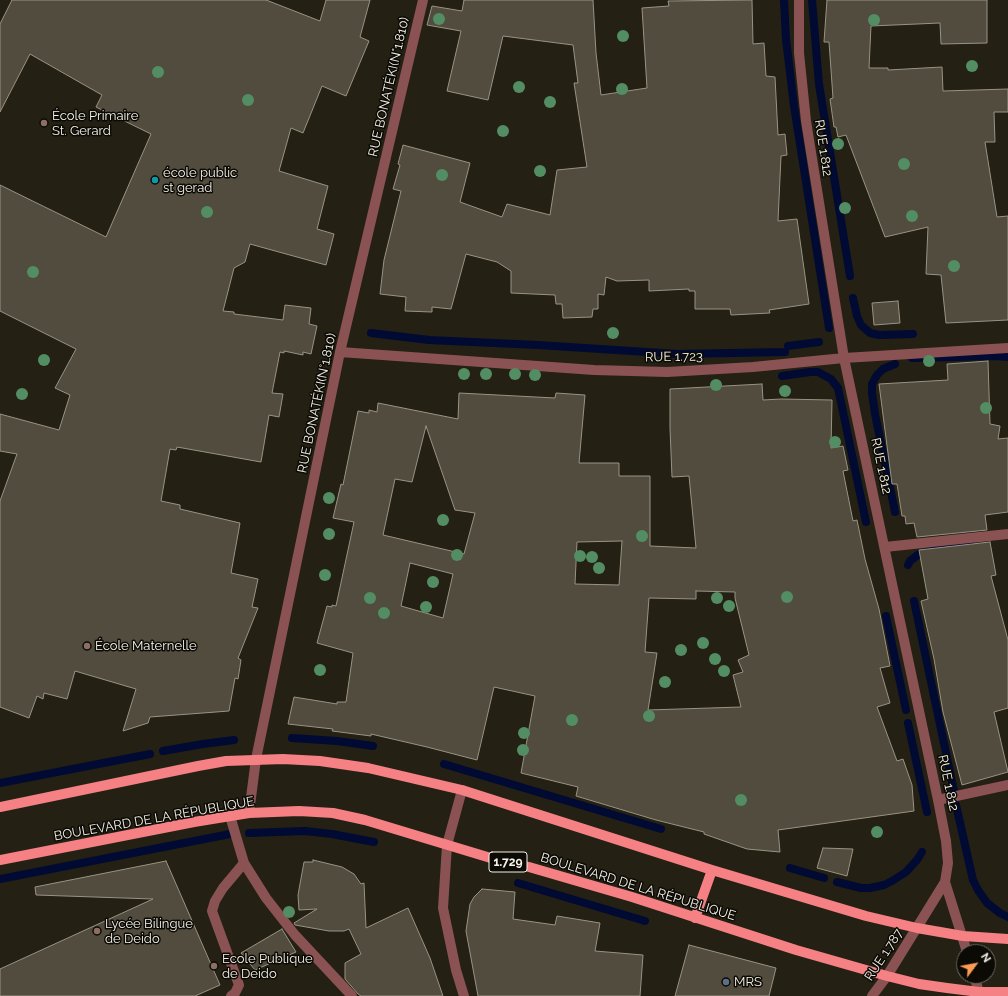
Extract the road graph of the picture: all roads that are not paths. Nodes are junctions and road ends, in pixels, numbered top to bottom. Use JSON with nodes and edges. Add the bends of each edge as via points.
{"nodes":[{"id":1,"x":423,"y":0,"type":"edge"},
{"id":2,"x":799,"y":0,"type":"edge"},
{"id":3,"x":1008,"y":348,"type":"edge"},
{"id":4,"x":340,"y":352,"type":"junction"},
{"id":5,"x":844,"y":358,"type":"junction"},
{"id":6,"x":1008,"y":534,"type":"edge"},
{"id":7,"x":884,"y":547,"type":"junction"},
{"id":8,"x":256,"y":759,"type":"junction"},
{"id":9,"x":1008,"y":785,"type":"edge"},
{"id":10,"x":462,"y":790,"type":"junction"},
{"id":11,"x":938,"y":800,"type":"junction"},
{"id":12,"x":0,"y":807,"type":"edge"},
{"id":13,"x":250,"y":813,"type":"junction"},
{"id":14,"x":230,"y":816,"type":"junction"},
{"id":15,"x":447,"y":845,"type":"junction"},
{"id":16,"x":0,"y":860,"type":"edge"},
{"id":17,"x":244,"y":863,"type":"junction"},
{"id":18,"x":712,"y":870,"type":"junction"},
{"id":19,"x":945,"y":882,"type":"junction"},
{"id":20,"x":695,"y":918,"type":"junction"},
{"id":21,"x":917,"y":928,"type":"junction"},
{"id":22,"x":962,"y":936,"type":"junction"},
{"id":23,"x":1008,"y":939,"type":"edge"},
{"id":24,"x":964,"y":944,"type":"edge"},
{"id":25,"x":887,"y":976,"type":"junction"},
{"id":26,"x":977,"y":984,"type":"edge"},
{"id":27,"x":1008,"y":992,"type":"edge"},
{"id":28,"x":980,"y":994,"type":"edge"},
{"id":29,"x":231,"y":996,"type":"edge"},
{"id":30,"x":352,"y":996,"type":"edge"},
{"id":31,"x":464,"y":996,"type":"edge"},
{"id":32,"x":872,"y":996,"type":"edge"}],
"edges":[{"from":1,"to":4,"type":"street","name":"RUE BONATÉKI(N°1.810)"},
{"from":2,"to":5,"type":"street","name":"RUE 1.812","via":[[799,53],[806,121]]},
{"from":3,"to":5,"type":"street","name":"RUE 1.723"},
{"from":4,"to":5,"type":"street","name":"RUE 1.723","via":[[594,370],[667,372]]},
{"from":4,"to":8,"type":"street","name":"RUE BONATÉKI(N°1.810)"},
{"from":5,"to":7,"type":"street","name":"RUE 1.812"},
{"from":6,"to":7,"type":"street"},
{"from":7,"to":11,"type":"street","name":"RUE 1.812"},
{"from":8,"to":10,"type":"main road","via":[[283,758],[368,768]]},
{"from":8,"to":12,"type":"main road","via":[[198,766]]},
{"from":8,"to":13,"type":"street","name":"RUE BONATÉKI(N°1.810)"},
{"from":9,"to":11,"type":"street"},
{"from":10,"to":15,"type":"street"},
{"from":10,"to":18,"type":"main road"},
{"from":11,"to":19,"type":"street","name":"RUE 1.812","via":[[948,856]]},
{"from":13,"to":14,"type":"main road","name":"BOULEVARD DE LA RÉPUBLIQUE","number":"1.729"},
{"from":13,"to":15,"type":"main road","name":"BOULEVARD DE LA RÉPUBLIQUE","number":"1.729","via":[[333,813]]},
{"from":14,"to":16,"type":"main road","name":"BOULEVARD DE LA RÉPUBLIQUE","number":"1.729"},
{"from":14,"to":17,"type":"street"},
{"from":15,"to":20,"type":"main road","name":"BOULEVARD DE LA RÉPUBLIQUE","number":"1.729","via":[[632,897]]},
{"from":15,"to":31,"type":"street","via":[[443,908]]},
{"from":17,"to":29,"type":"street","via":[[223,888],[212,911],[239,985]]},
{"from":17,"to":30,"type":"street","via":[[266,898],[295,935]]},
{"from":18,"to":20,"type":"main road"},
{"from":18,"to":21,"type":"main road","via":[[866,916]]},
{"from":19,"to":21,"type":"street","name":"RUE 1.812"},
{"from":19,"to":22,"type":"street"},
{"from":20,"to":25,"type":"main road","name":"BOULEVARD DE LA RÉPUBLIQUE","number":"1.729"},
{"from":21,"to":22,"type":"main road"},
{"from":21,"to":25,"type":"street","name":"RUE 1.787"},
{"from":22,"to":23,"type":"main road"},
{"from":22,"to":24,"type":"street"},
{"from":25,"to":28,"type":"main road","name":"BOULEVARD DE LA RÉPUBLIQUE","number":"1.729"},
{"from":25,"to":32,"type":"street","name":"RUE 1.787"},
{"from":26,"to":28,"type":"street"},
{"from":27,"to":28,"type":"main road","name":"BOULEVARD DE LA RÉPUBLIQUE","number":"1.729"}]}
